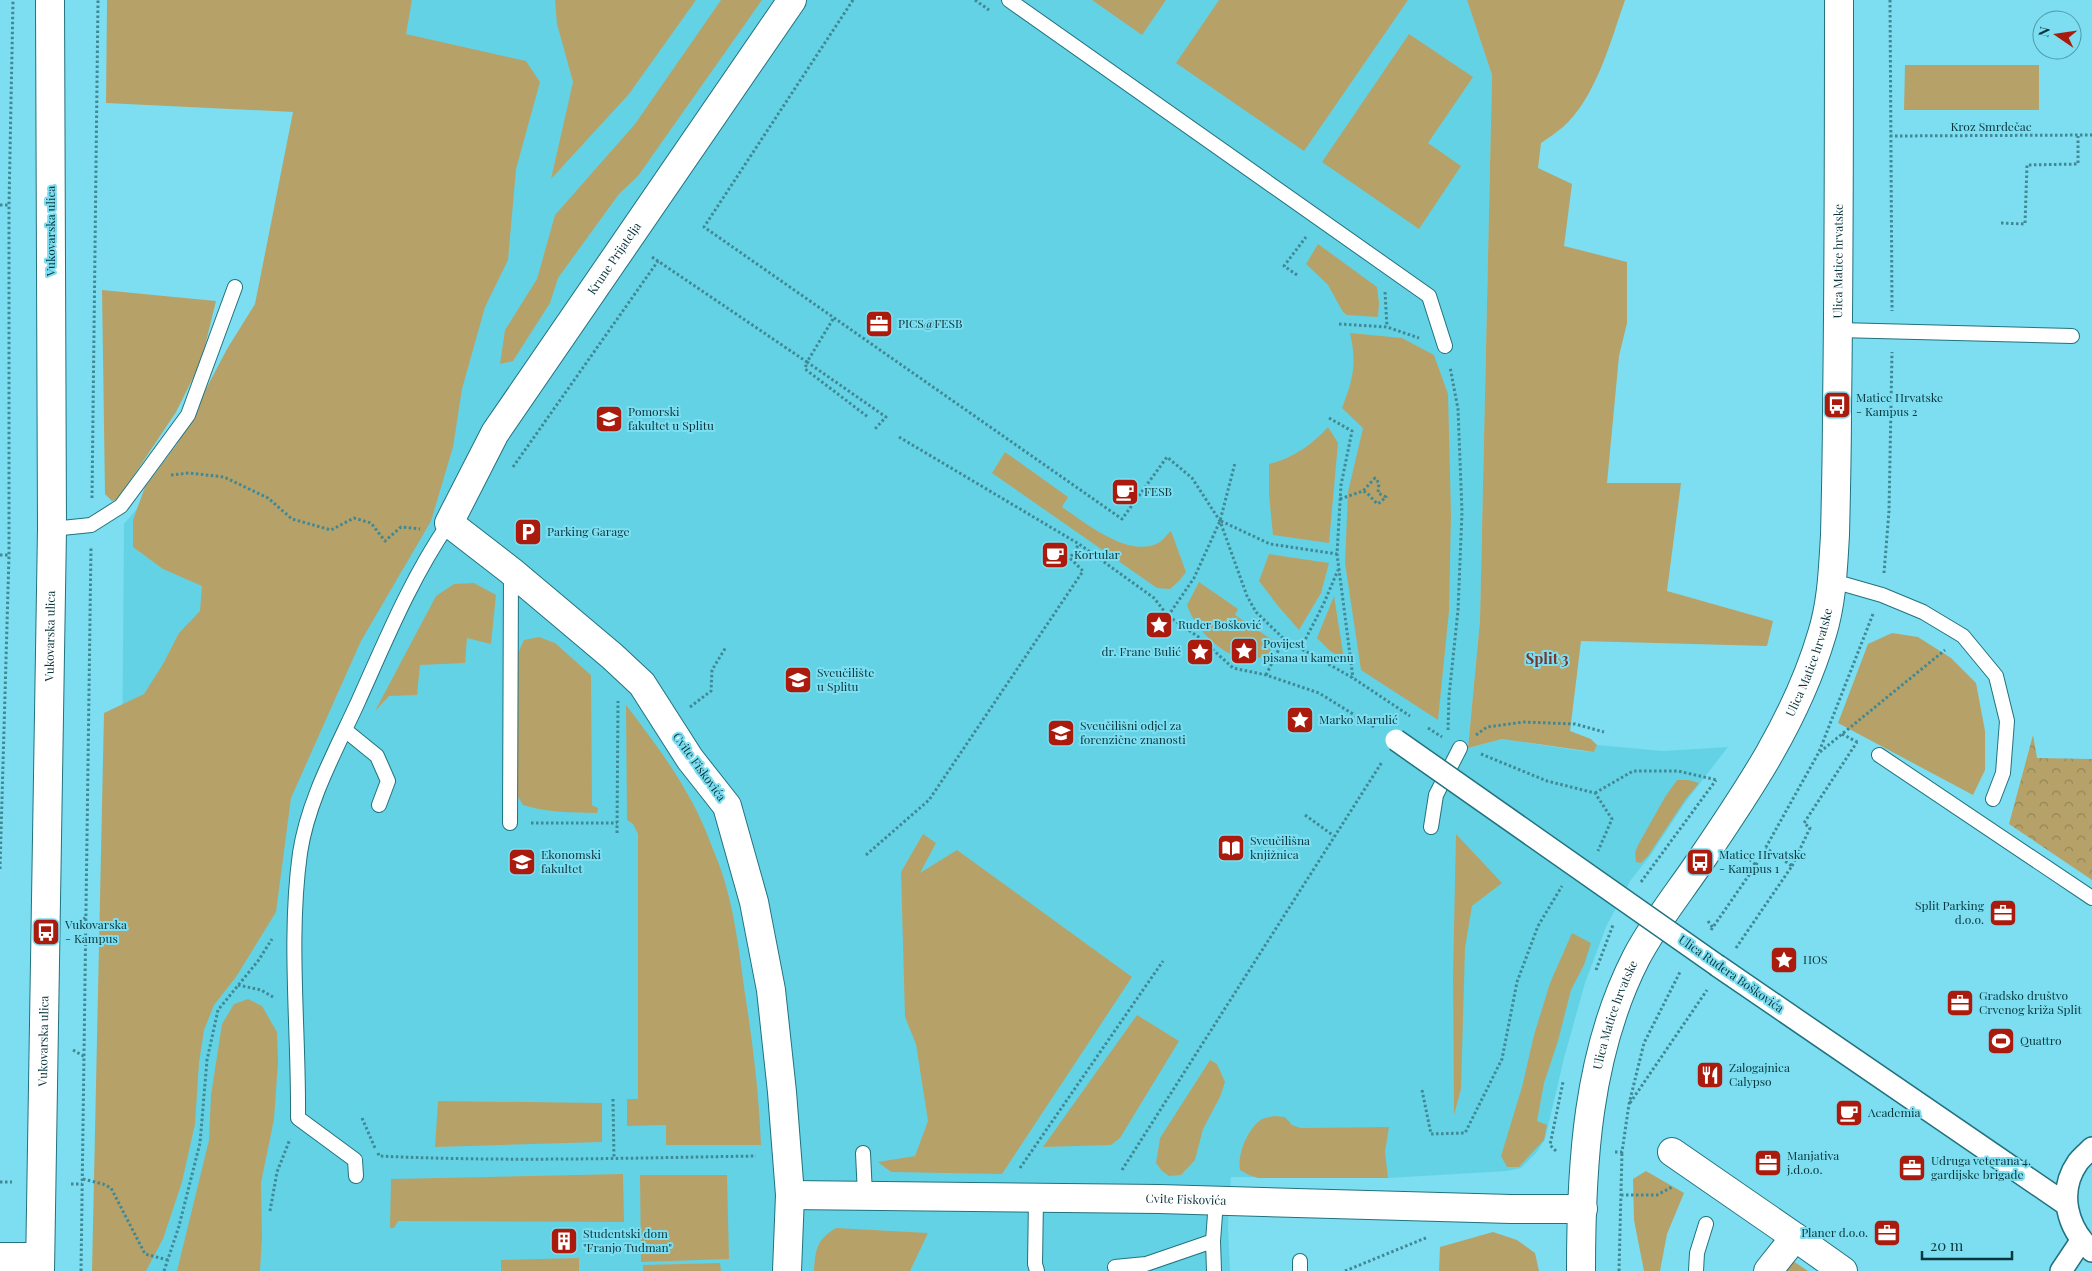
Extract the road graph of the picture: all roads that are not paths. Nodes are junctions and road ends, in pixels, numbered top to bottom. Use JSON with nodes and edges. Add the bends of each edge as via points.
{"nodes":[{"id":1,"x":50,"y":0,"type":"edge"},
{"id":2,"x":792,"y":0,"type":"edge"},
{"id":3,"x":1009,"y":0,"type":"edge"},
{"id":4,"x":1839,"y":0,"type":"edge"},
{"id":5,"x":235,"y":287,"type":"dead end"},
{"id":6,"x":1838,"y":330,"type":"junction"},
{"id":7,"x":2072,"y":336,"type":"dead end"},
{"id":8,"x":1445,"y":346,"type":"road end"},
{"id":9,"x":52,"y":529,"type":"junction"},
{"id":10,"x":443,"y":532,"type":"junction"},
{"id":11,"x":511,"y":571,"type":"junction"},
{"id":12,"x":1832,"y":581,"type":"junction"},
{"id":13,"x":345,"y":730,"type":"junction"},
{"id":14,"x":1396,"y":740,"type":"road end"},
{"id":15,"x":1460,"y":748,"type":"road end"},
{"id":16,"x":1878,"y":755,"type":"dead end"},
{"id":17,"x":1993,"y":799,"type":"dead end"},
{"id":18,"x":379,"y":805,"type":"dead end"},
{"id":19,"x":510,"y":823,"type":"road end"},
{"id":20,"x":1431,"y":827,"type":"dead end"},
{"id":21,"x":2092,"y":898,"type":"edge"},
{"id":22,"x":2092,"y":1148,"type":"edge"},
{"id":23,"x":1672,"y":1152,"type":"dead end"},
{"id":24,"x":863,"y":1153,"type":"dead end"},
{"id":25,"x":356,"y":1176,"type":"dead end"},
{"id":26,"x":790,"y":1195,"type":"junction"},
{"id":27,"x":865,"y":1195,"type":"junction"},
{"id":28,"x":1036,"y":1199,"type":"junction"},
{"id":29,"x":1216,"y":1201,"type":"junction"},
{"id":30,"x":2067,"y":1205,"type":"junction"},
{"id":31,"x":1583,"y":1209,"type":"junction"},
{"id":32,"x":1706,"y":1224,"type":"dead end"},
{"id":33,"x":1795,"y":1237,"type":"junction"},
{"id":34,"x":1213,"y":1240,"type":"junction"},
{"id":35,"x":2087,"y":1246,"type":"edge"},
{"id":36,"x":0,"y":1257,"type":"edge"},
{"id":37,"x":40,"y":1264,"type":"edge"},
{"id":38,"x":1115,"y":1267,"type":"dead end"},
{"id":39,"x":787,"y":1271,"type":"edge"},
{"id":40,"x":1038,"y":1271,"type":"edge"},
{"id":41,"x":1214,"y":1271,"type":"edge"},
{"id":42,"x":1581,"y":1271,"type":"edge"},
{"id":43,"x":1696,"y":1271,"type":"edge"},
{"id":44,"x":1768,"y":1271,"type":"edge"},
{"id":45,"x":1844,"y":1271,"type":"edge"},
{"id":46,"x":2062,"y":1271,"type":"edge"}],
"edges":[{"from":1,"to":9,"type":"street","name":"Vukovarska ulica"},
{"from":2,"to":10,"type":"street","name":"Krune Prijatelja","via":[[495,433]]},
{"from":3,"to":8,"type":"lane","via":[[1429,296]]},
{"from":4,"to":6,"type":"street","name":"Ulica Matice hrvatske"},
{"from":5,"to":9,"type":"lane","via":[[188,415],[121,506],[91,525]]},
{"from":6,"to":7,"type":"lane"},
{"from":6,"to":12,"type":"street","name":"Ulica Matice hrvatske","via":[[1837,488]]},
{"from":9,"to":37,"type":"street","name":"Vukovarska ulica"},
{"from":10,"to":11,"type":"street","name":"Cvite Fiskovića"},
{"from":10,"to":13,"type":"lane","via":[[393,625]]},
{"from":11,"to":19,"type":"lane"},
{"from":11,"to":26,"type":"street","name":"Cvite Fiskovića","via":[[642,684],[690,759],[727,806],[754,902],[771,990]]},
{"from":12,"to":17,"type":"lane","via":[[1882,595],[1923,612],[1963,636],[1996,676],[2007,721],[2004,773]]},
{"from":12,"to":31,"type":"street","name":"Ulica Matice hrvatske","via":[[1823,631],[1807,680],[1779,739],[1638,956],[1613,1010],[1589,1116]]},
{"from":13,"to":18,"type":"lane","via":[[377,756],[388,780]]},
{"from":13,"to":25,"type":"lane","via":[[312,805],[301,852],[295,902],[298,1118],[355,1160]]},
{"from":14,"to":30,"type":"street","name":"Ulica Ruđera Boškovića","bridge":true},
{"from":15,"to":20,"type":"lane","via":[[1436,795]]},
{"from":16,"to":21,"type":"lane"},
{"from":22,"to":30,"type":"street","via":[[2078,1162],[2068,1182]]},
{"from":23,"to":33,"type":"street"},
{"from":24,"to":27,"type":"lane"},
{"from":26,"to":27,"type":"street","name":"Cvite Fiskovića"},
{"from":26,"to":39,"type":"street","name":"Cvite Fiskovića"},
{"from":27,"to":28,"type":"street","name":"Cvite Fiskovića"},
{"from":28,"to":29,"type":"street","name":"Cvite Fiskovića"},
{"from":28,"to":40,"type":"lane","via":[[1035,1264]]},
{"from":29,"to":31,"type":"street","name":"Cvite Fiskovića"},
{"from":29,"to":34,"type":"lane"},
{"from":30,"to":35,"type":"street","via":[[2070,1223]]},
{"from":31,"to":42,"type":"street","name":"Ulica Matice hrvatske"},
{"from":32,"to":43,"type":"lane","via":[[1697,1253]]},
{"from":33,"to":44,"type":"street"},
{"from":33,"to":45,"type":"street"},
{"from":34,"to":38,"type":"lane","via":[[1146,1264]]},
{"from":34,"to":41,"type":"lane"},
{"from":35,"to":46,"type":"street"},
{"from":36,"to":37,"type":"street"}]}
